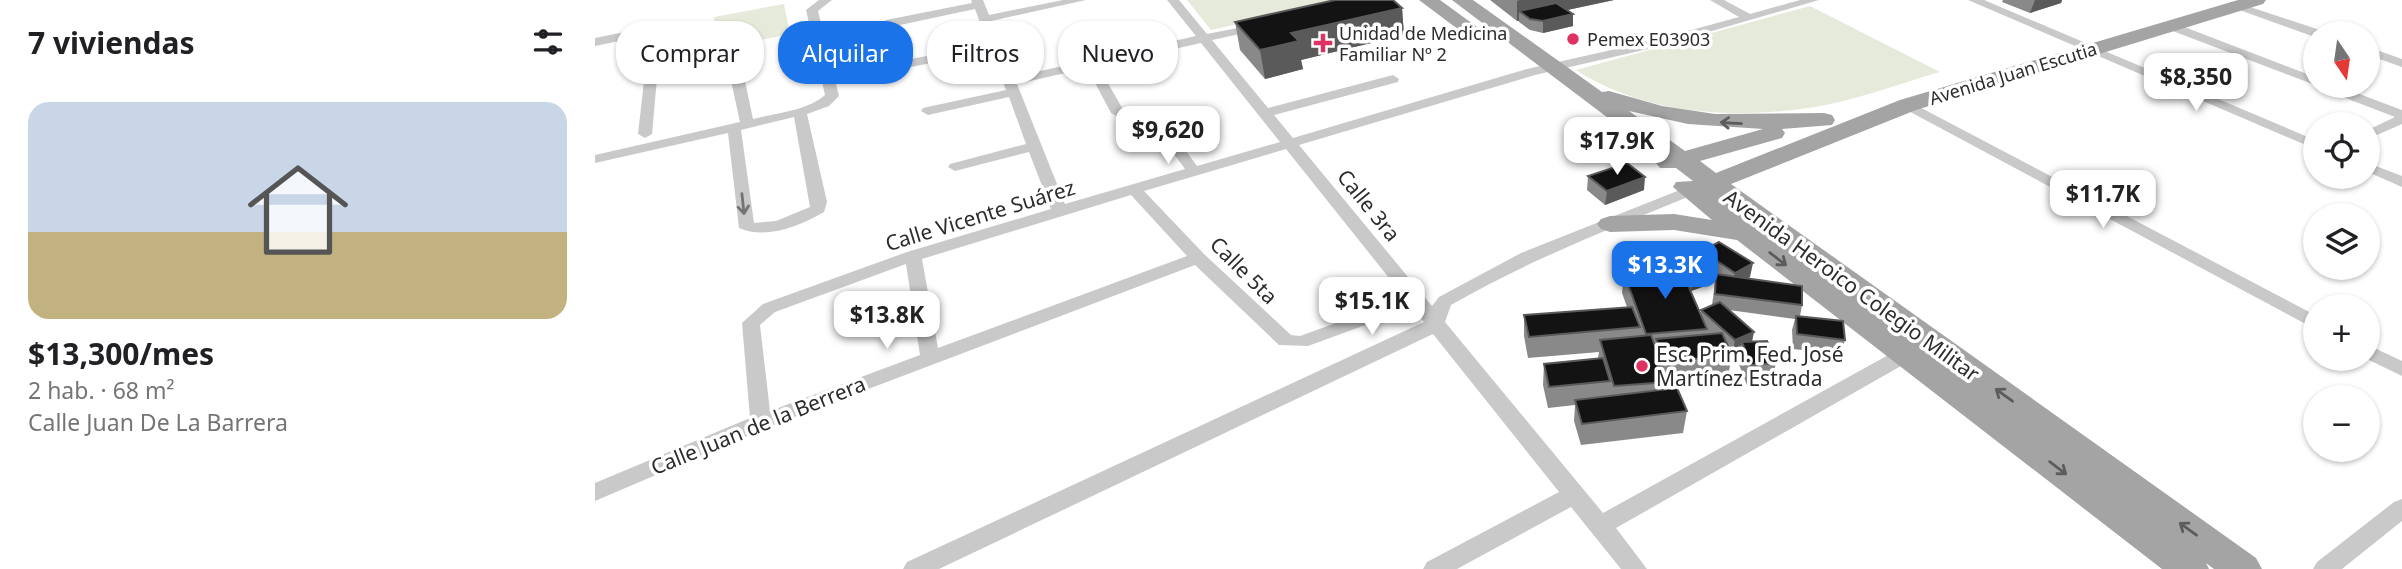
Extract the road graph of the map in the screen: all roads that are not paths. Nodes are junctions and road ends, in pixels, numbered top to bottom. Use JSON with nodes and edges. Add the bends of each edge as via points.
{"nodes":[{"id":1,"x":826,"y":0,"type":"edge"},
{"id":2,"x":1080,"y":0,"type":"edge"},
{"id":3,"x":1174,"y":0,"type":"edge"},
{"id":4,"x":1428,"y":0,"type":"edge"},
{"id":5,"x":1461,"y":0,"type":"edge"},
{"id":6,"x":1716,"y":0,"type":"edge"},
{"id":7,"x":1813,"y":0,"type":"edge"},
{"id":8,"x":1974,"y":0,"type":"edge"},
{"id":9,"x":978,"y":3,"type":"edge"},
{"id":10,"x":2247,"y":3,"type":"edge"},
{"id":11,"x":1748,"y":17,"type":"junction"},
{"id":12,"x":985,"y":19,"type":"joint"},
{"id":13,"x":898,"y":21,"type":"edge"},
{"id":14,"x":1268,"y":24,"type":"edge"},
{"id":15,"x":2174,"y":27,"type":"junction"},
{"id":16,"x":2303,"y":27,"type":"edge"},
{"id":17,"x":1205,"y":38,"type":"junction"},
{"id":18,"x":595,"y":42,"type":"edge"},
{"id":19,"x":1178,"y":44,"type":"edge"},
{"id":20,"x":2090,"y":49,"type":"junction"},
{"id":21,"x":2380,"y":55,"type":"edge"},
{"id":22,"x":2402,"y":63,"type":"edge"},
{"id":23,"x":1544,"y":71,"type":"junction"},
{"id":24,"x":1058,"y":73,"type":"edge"},
{"id":25,"x":2303,"y":76,"type":"edge"},
{"id":26,"x":1393,"y":79,"type":"dead end"},
{"id":27,"x":738,"y":84,"type":"edge"},
{"id":28,"x":1010,"y":84,"type":"edge"},
{"id":29,"x":1102,"y":84,"type":"edge"},
{"id":30,"x":1011,"y":87,"type":"junction"},
{"id":31,"x":1582,"y":87,"type":"junction"},
{"id":32,"x":2356,"y":98,"type":"edge"},
{"id":33,"x":1899,"y":109,"type":"junction"},
{"id":34,"x":927,"y":111,"type":"dead end"},
{"id":35,"x":800,"y":112,"type":"junction"},
{"id":36,"x":1118,"y":113,"type":"dead end"},
{"id":37,"x":1265,"y":113,"type":"junction"},
{"id":38,"x":2402,"y":117,"type":"edge"},
{"id":39,"x":1824,"y":120,"type":"junction"},
{"id":40,"x":740,"y":126,"type":"junction"},
{"id":41,"x":2380,"y":129,"type":"edge"},
{"id":42,"x":645,"y":134,"type":"dead end"},
{"id":43,"x":1170,"y":139,"type":"dead end"},
{"id":44,"x":2303,"y":140,"type":"edge"},
{"id":45,"x":1292,"y":143,"type":"junction"},
{"id":46,"x":1035,"y":146,"type":"junction"},
{"id":47,"x":595,"y":159,"type":"edge"},
{"id":48,"x":1671,"y":163,"type":"junction"},
{"id":49,"x":955,"y":167,"type":"dead end"},
{"id":50,"x":2380,"y":172,"type":"edge"},
{"id":51,"x":1195,"y":173,"type":"junction"},
{"id":52,"x":2402,"y":182,"type":"edge"},
{"id":53,"x":1700,"y":187,"type":"junction"},
{"id":54,"x":1135,"y":190,"type":"junction"},
{"id":55,"x":1060,"y":211,"type":"junction"},
{"id":56,"x":1610,"y":224,"type":"junction"},
{"id":57,"x":1745,"y":233,"type":"junction"},
{"id":58,"x":913,"y":256,"type":"junction"},
{"id":59,"x":1198,"y":258,"type":"junction"},
{"id":60,"x":1416,"y":300,"type":"junction"},
{"id":61,"x":2303,"y":317,"type":"edge"},
{"id":62,"x":1435,"y":324,"type":"junction"},
{"id":63,"x":1908,"y":353,"type":"junction"},
{"id":64,"x":930,"y":357,"type":"junction"},
{"id":65,"x":2380,"y":357,"type":"edge"},
{"id":66,"x":2402,"y":369,"type":"edge"},
{"id":67,"x":761,"y":422,"type":"junction"},
{"id":68,"x":595,"y":492,"type":"edge"},
{"id":69,"x":1573,"y":495,"type":"junction"},
{"id":70,"x":2402,"y":508,"type":"edge"},
{"id":71,"x":1599,"y":526,"type":"junction"},
{"id":72,"x":915,"y":569,"type":"edge"},
{"id":73,"x":1435,"y":569,"type":"edge"},
{"id":74,"x":1635,"y":569,"type":"edge"},
{"id":75,"x":2190,"y":569,"type":"edge"},
{"id":76,"x":2243,"y":569,"type":"edge"},
{"id":77,"x":2325,"y":569,"type":"edge"}],
"edges":[{"from":1,"to":35,"type":"street","via":[[812,10],[832,96]]},
{"from":2,"to":12,"type":"street"},
{"from":3,"to":17,"type":"street","name":"Calle 3ra"},
{"from":4,"to":23,"type":"main road","name":"Avenida Heroico Colegio Militar"},
{"from":5,"to":23,"type":"main road","name":"Avenida Heroico Colegio Militar"},
{"from":6,"to":11,"type":"street"},
{"from":7,"to":11,"type":"street","name":"Calle Vicente Suárez"},
{"from":8,"to":20,"type":"street"},
{"from":9,"to":12,"type":"street"},
{"from":9,"to":13,"type":"street"},
{"from":10,"to":15,"type":"main road","name":"Avenida Juan Escutia"},
{"from":10,"to":16,"type":"street"},
{"from":11,"to":23,"type":"street","name":"Calle Vicente Suárez"},
{"from":14,"to":17,"type":"street"},
{"from":15,"to":20,"type":"main road","name":"Avenida Juan Escutia"},
{"from":15,"to":25,"type":"street"},
{"from":17,"to":19,"type":"street"},
{"from":17,"to":37,"type":"street","name":"Calle 3ra"},
{"from":18,"to":42,"type":"street","via":[[655,34]]},
{"from":20,"to":33,"type":"main road","name":"Avenida Juan Escutia"},
{"from":20,"to":44,"type":"street"},
{"from":21,"to":22,"type":"street"},
{"from":23,"to":31,"type":"main road","name":"Avenida Heroico Colegio Militar"},
{"from":23,"to":45,"type":"street","name":"Calle Vicente Suárez"},
{"from":23,"to":48,"type":"main road","name":"Avenida Heroico Colegio Militar"},
{"from":24,"to":30,"type":"street"},
{"from":26,"to":37,"type":"street"},
{"from":27,"to":40,"type":"street"},
{"from":28,"to":30,"type":"street"},
{"from":29,"to":36,"type":"street"},
{"from":30,"to":34,"type":"street"},
{"from":30,"to":46,"type":"street"},
{"from":39,"to":31,"type":"main road","one_way":true,"via":[[1751,123],[1698,119],[1626,103]]},
{"from":31,"to":48,"type":"main road","name":"Avenida Heroico Colegio Militar"},
{"from":32,"to":38,"type":"street"},
{"from":33,"to":39,"type":"main road","name":"Avenida Juan Escutia"},
{"from":33,"to":53,"type":"main road","name":"Avenida Juan Escutia"},
{"from":33,"to":61,"type":"street"},
{"from":35,"to":40,"type":"street"},
{"from":40,"to":35,"type":"street","one_way":true,"via":[[736,136],[745,225],[761,229],[818,209]]},
{"from":37,"to":45,"type":"street","name":"Calle 3ra"},
{"from":38,"to":41,"type":"street"},
{"from":39,"to":48,"type":"main road","name":"Avenida Juan Escutia"},
{"from":40,"to":47,"type":"street"},
{"from":43,"to":51,"type":"street"},
{"from":45,"to":51,"type":"street","name":"Calle Vicente Suárez"},
{"from":45,"to":60,"type":"street","name":"Calle 3ra"},
{"from":46,"to":49,"type":"street"},
{"from":46,"to":55,"type":"street"},
{"from":48,"to":53,"type":"main road","name":"Avenida Heroico Colegio Militar"},
{"from":50,"to":52,"type":"street"},
{"from":51,"to":54,"type":"street","name":"Calle Vicente Suárez"},
{"from":53,"to":56,"type":"street"},
{"from":53,"to":57,"type":"main road","name":"Avenida Heroico Colegio Militar"},
{"from":76,"to":53,"type":"main road","name":"Avenida Heroico Colegio Militar","one_way":true},
{"from":54,"to":55,"type":"street","name":"Calle Vicente Suárez"},
{"from":54,"to":59,"type":"street","name":"Calle 5ta"},
{"from":55,"to":58,"type":"street","name":"Calle Vicente Suárez"},
{"from":56,"to":57,"type":"main road","via":[[1674,222]]},
{"from":56,"to":62,"type":"street","via":[[1527,257],[1458,293],[1439,309]]},
{"from":57,"to":63,"type":"main road","name":"Avenida Heroico Colegio Militar","one_way":true},
{"from":58,"to":64,"type":"street"},
{"from":58,"to":67,"type":"street","name":"Calle Vicente Suárez","via":[[769,308],[751,323]]},
{"from":59,"to":60,"type":"street","name":"Calle 5ta","via":[[1280,338],[1293,343]]},
{"from":59,"to":64,"type":"street","name":"Calle Juan de la Berrera"},
{"from":60,"to":62,"type":"street","name":"Calle 3ra"},
{"from":62,"to":69,"type":"street","name":"Calle 3ra"},
{"from":62,"to":72,"type":"street"},
{"from":63,"to":71,"type":"street"},
{"from":63,"to":75,"type":"main road","name":"Avenida Heroico Colegio Militar","one_way":true},
{"from":64,"to":67,"type":"street","name":"Calle Juan de la Berrera"},
{"from":65,"to":66,"type":"street"},
{"from":67,"to":68,"type":"street","name":"Calle Juan de la Berrera"},
{"from":69,"to":71,"type":"street","name":"Calle 3ra"},
{"from":69,"to":73,"type":"street"},
{"from":70,"to":77,"type":"street"},
{"from":71,"to":74,"type":"street","name":"Calle 3ra"}]}
